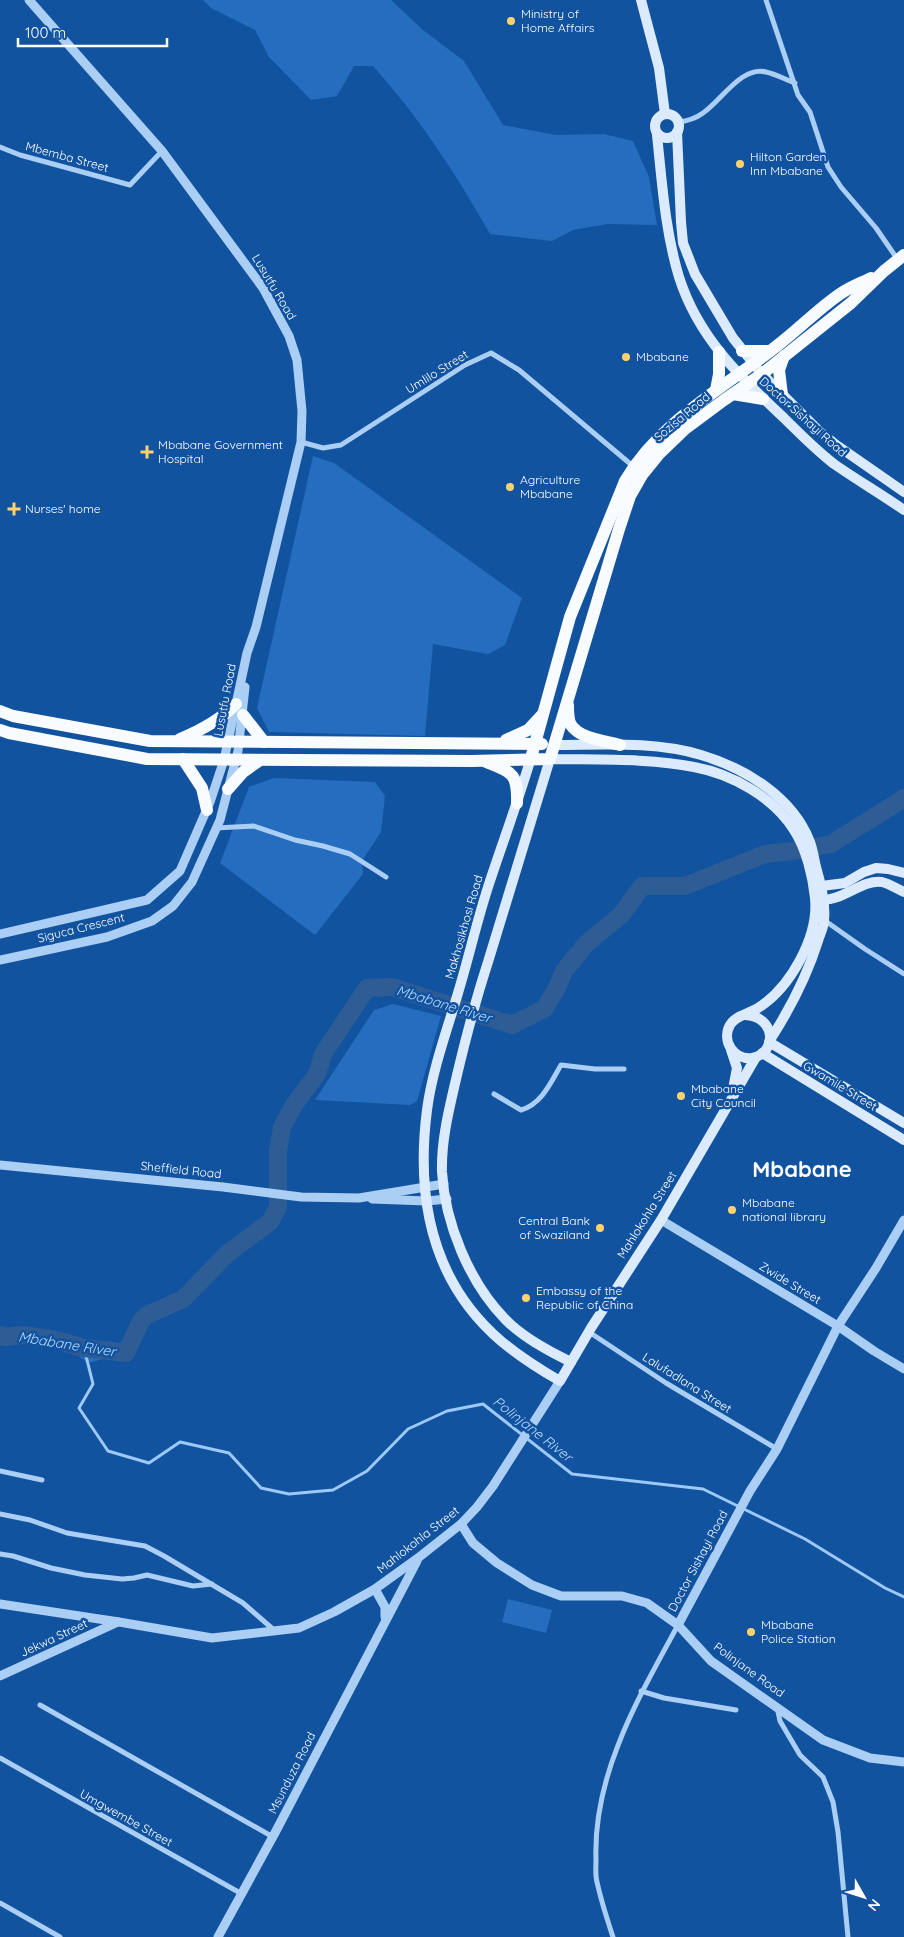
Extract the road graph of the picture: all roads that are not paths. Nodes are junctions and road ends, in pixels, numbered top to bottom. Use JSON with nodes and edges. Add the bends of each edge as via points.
{"nodes":[{"id":1,"x":29,"y":0,"type":"edge"},
{"id":2,"x":642,"y":0,"type":"edge"},
{"id":3,"x":766,"y":0,"type":"edge"},
{"id":4,"x":796,"y":83,"type":"junction"},
{"id":5,"x":665,"y":114,"type":"junction"},
{"id":6,"x":678,"y":127,"type":"junction"},
{"id":7,"x":658,"y":135,"type":"junction"},
{"id":8,"x":0,"y":147,"type":"edge"},
{"id":9,"x":162,"y":151,"type":"junction"},
{"id":10,"x":901,"y":258,"type":"edge"},
{"id":11,"x":884,"y":271,"type":"junction"},
{"id":12,"x":742,"y":351,"type":"junction"},
{"id":13,"x":771,"y":351,"type":"junction"},
{"id":14,"x":719,"y":352,"type":"junction"},
{"id":15,"x":784,"y":356,"type":"junction"},
{"id":16,"x":752,"y":364,"type":"junction"},
{"id":17,"x":738,"y":374,"type":"junction"},
{"id":18,"x":762,"y":374,"type":"junction"},
{"id":19,"x":748,"y":384,"type":"junction"},
{"id":20,"x":716,"y":390,"type":"junction"},
{"id":21,"x":733,"y":394,"type":"junction"},
{"id":22,"x":782,"y":396,"type":"junction"},
{"id":23,"x":763,"y":399,"type":"junction"},
{"id":24,"x":301,"y":442,"type":"junction"},
{"id":25,"x":835,"y":444,"type":"junction"},
{"id":26,"x":834,"y":464,"type":"junction"},
{"id":27,"x":638,"y":471,"type":"junction"},
{"id":28,"x":904,"y":492,"type":"edge"},
{"id":29,"x":904,"y":510,"type":"edge"},
{"id":30,"x":568,"y":698,"type":"junction"},
{"id":31,"x":240,"y":709,"type":"junction"},
{"id":32,"x":0,"y":711,"type":"edge"},
{"id":33,"x":544,"y":713,"type":"junction"},
{"id":34,"x":0,"y":730,"type":"edge"},
{"id":35,"x":173,"y":742,"type":"junction"},
{"id":36,"x":264,"y":742,"type":"junction"},
{"id":37,"x":494,"y":743,"type":"junction"},
{"id":38,"x":536,"y":743,"type":"junction"},
{"id":39,"x":554,"y":745,"type":"junction"},
{"id":40,"x":620,"y":745,"type":"junction"},
{"id":41,"x":232,"y":751,"type":"junction"},
{"id":42,"x":531,"y":758,"type":"junction"},
{"id":43,"x":183,"y":759,"type":"junction"},
{"id":44,"x":550,"y":759,"type":"junction"},
{"id":45,"x":260,"y":760,"type":"junction"},
{"id":46,"x":480,"y":760,"type":"junction"},
{"id":47,"x":228,"y":789,"type":"junction"},
{"id":48,"x":518,"y":804,"type":"junction"},
{"id":49,"x":207,"y":810,"type":"junction"},
{"id":50,"x":216,"y":828,"type":"junction"},
{"id":51,"x":801,"y":834,"type":"junction"},
{"id":52,"x":904,"y":873,"type":"edge"},
{"id":53,"x":386,"y":877,"type":"dead end"},
{"id":54,"x":817,"y":887,"type":"junction"},
{"id":55,"x":904,"y":892,"type":"edge"},
{"id":56,"x":819,"y":900,"type":"junction"},
{"id":57,"x":815,"y":914,"type":"junction"},
{"id":58,"x":824,"y":920,"type":"junction"},
{"id":59,"x":0,"y":934,"type":"edge"},
{"id":60,"x":0,"y":960,"type":"edge"},
{"id":61,"x":904,"y":974,"type":"edge"},
{"id":62,"x":745,"y":1015,"type":"junction"},
{"id":63,"x":770,"y":1041,"type":"junction"},
{"id":64,"x":730,"y":1049,"type":"junction"},
{"id":65,"x":759,"y":1055,"type":"junction"},
{"id":66,"x":624,"y":1069,"type":"dead end"},
{"id":67,"x":494,"y":1094,"type":"dead end"},
{"id":68,"x":728,"y":1104,"type":"junction"},
{"id":69,"x":904,"y":1123,"type":"edge"},
{"id":70,"x":904,"y":1140,"type":"edge"},
{"id":71,"x":0,"y":1165,"type":"edge"},
{"id":72,"x":444,"y":1184,"type":"junction"},
{"id":73,"x":425,"y":1187,"type":"junction"},
{"id":74,"x":359,"y":1198,"type":"junction"},
{"id":75,"x":447,"y":1199,"type":"junction"},
{"id":76,"x":426,"y":1201,"type":"junction"},
{"id":77,"x":661,"y":1220,"type":"junction"},
{"id":78,"x":904,"y":1220,"type":"edge"},
{"id":79,"x":838,"y":1326,"type":"junction"},
{"id":80,"x":589,"y":1332,"type":"junction"},
{"id":81,"x":571,"y":1362,"type":"junction"},
{"id":82,"x":904,"y":1369,"type":"edge"},
{"id":83,"x":560,"y":1381,"type":"junction"},
{"id":84,"x":777,"y":1449,"type":"junction"},
{"id":85,"x":0,"y":1471,"type":"edge"},
{"id":86,"x":42,"y":1480,"type":"dead end"},
{"id":87,"x":0,"y":1514,"type":"edge"},
{"id":88,"x":461,"y":1524,"type":"junction"},
{"id":89,"x":0,"y":1554,"type":"edge"},
{"id":90,"x":418,"y":1558,"type":"junction"},
{"id":91,"x":213,"y":1584,"type":"junction"},
{"id":92,"x":375,"y":1589,"type":"junction"},
{"id":93,"x":0,"y":1604,"type":"edge"},
{"id":94,"x":385,"y":1620,"type":"junction"},
{"id":95,"x":119,"y":1622,"type":"junction"},
{"id":96,"x":678,"y":1625,"type":"junction"},
{"id":97,"x":275,"y":1631,"type":"junction"},
{"id":98,"x":0,"y":1676,"type":"edge"},
{"id":99,"x":641,"y":1691,"type":"junction"},
{"id":100,"x":40,"y":1705,"type":"dead end"},
{"id":101,"x":777,"y":1707,"type":"junction"},
{"id":102,"x":736,"y":1710,"type":"dead end"},
{"id":103,"x":0,"y":1758,"type":"edge"},
{"id":104,"x":904,"y":1762,"type":"edge"},
{"id":105,"x":273,"y":1837,"type":"junction"},
{"id":106,"x":242,"y":1894,"type":"junction"},
{"id":107,"x":0,"y":1903,"type":"edge"},
{"id":108,"x":60,"y":1937,"type":"edge"},
{"id":109,"x":218,"y":1937,"type":"edge"},
{"id":110,"x":612,"y":1937,"type":"edge"},
{"id":111,"x":848,"y":1937,"type":"edge"}],
"edges":[{"from":1,"to":9,"type":"street","name":"Lusutfu Road"},
{"from":2,"to":5,"type":"main road","via":[[659,68]]},
{"from":3,"to":4,"type":"street"},
{"from":4,"to":6,"type":"street","via":[[765,72],[753,72],[740,79],[704,113]]},
{"from":4,"to":10,"type":"street","via":[[798,95],[810,112],[828,167]]},
{"from":5,"to":6,"type":"main road","via":[[673,116]]},
{"from":5,"to":7,"type":"main road","via":[[656,120],[654,127]]},
{"from":6,"to":7,"type":"main road","via":[[668,139]]},
{"from":6,"to":12,"type":"main road","name":"Doctor Sishayi Road","via":[[683,243],[695,274]]},
{"from":7,"to":14,"type":"main road","name":"Doctor Sishayi Road","via":[[671,248],[689,301]]},
{"from":8,"to":9,"type":"street","name":"Mbemba Street","via":[[130,185]]},
{"from":9,"to":24,"type":"street","name":"Lusutfu Road","via":[[263,288],[289,336],[297,360],[302,411]]},
{"from":10,"to":11,"type":"main road","name":"Sozisa Road"},
{"from":11,"to":13,"type":"main road","name":"Sozisa Road","via":[[841,293]]},
{"from":11,"to":15,"type":"main road","name":"Sozisa Road","via":[[851,303]]},
{"from":12,"to":13,"type":"main road"},
{"from":12,"to":16,"type":"main road","name":"Doctor Sishayi Road"},
{"from":13,"to":16,"type":"main road","name":"Sozisa Road"},
{"from":14,"to":17,"type":"main road","name":"Doctor Sishayi Road"},
{"from":14,"to":20,"type":"main road","via":[[720,374]]},
{"from":15,"to":18,"type":"main road","name":"Sozisa Road"},
{"from":15,"to":22,"type":"main road","via":[[780,370]]},
{"from":16,"to":17,"type":"main road","name":"Sozisa Road"},
{"from":16,"to":18,"type":"main road","name":"Doctor Sishayi Road"},
{"from":17,"to":19,"type":"main road","name":"Doctor Sishayi Road"},
{"from":17,"to":20,"type":"main road","name":"Sozisa Road"},
{"from":18,"to":19,"type":"main road","name":"Sozisa Road"},
{"from":18,"to":22,"type":"main road","name":"Doctor Sishayi Road"},
{"from":19,"to":21,"type":"main road","name":"Sozisa Road"},
{"from":19,"to":23,"type":"main road","name":"Doctor Sishayi Road"},
{"from":20,"to":27,"type":"main road","name":"Sozisa Road","via":[[650,444]]},
{"from":21,"to":23,"type":"main road"},
{"from":21,"to":27,"type":"main road","name":"Sozisa Road","via":[[686,428]]},
{"from":22,"to":25,"type":"main road","name":"Doctor Sishayi Road"},
{"from":23,"to":26,"type":"main road","name":"Doctor Sishayi Road"},
{"from":24,"to":27,"type":"street","name":"Umlilo Street","via":[[323,448],[341,445],[491,352],[519,370]]},
{"from":24,"to":31,"type":"street","name":"Lusutfu Road","via":[[247,653]]},
{"from":25,"to":26,"type":"main road","via":[[839,453]]},
{"from":25,"to":28,"type":"main road","name":"Doctor Sishayi Road"},
{"from":26,"to":29,"type":"main road","name":"Doctor Sishayi Road"},
{"from":27,"to":30,"type":"main road","name":"Sozisa Road"},
{"from":27,"to":33,"type":"main road","name":"Sozisa Road","via":[[625,481],[570,617]]},
{"from":30,"to":39,"type":"main road","name":"Sozisa Road"},
{"from":30,"to":40,"type":"main road","via":[[572,726],[590,737]]},
{"from":31,"to":35,"type":"main road"},
{"from":31,"to":36,"type":"main road"},
{"from":31,"to":41,"type":"street","name":"Lusutfu Road"},
{"from":32,"to":35,"type":"main road","via":[[150,741]]},
{"from":33,"to":37,"type":"main road","via":[[528,730]]},
{"from":33,"to":38,"type":"main road","name":"Sozisa Road"},
{"from":34,"to":43,"type":"main road","via":[[147,759]]},
{"from":35,"to":41,"type":"main road"},
{"from":36,"to":37,"type":"main road"},
{"from":36,"to":41,"type":"main road"},
{"from":37,"to":38,"type":"main road"},
{"from":38,"to":39,"type":"main road"},
{"from":38,"to":42,"type":"main road","name":"Sozisa Road"},
{"from":39,"to":40,"type":"main road"},
{"from":39,"to":44,"type":"main road","name":"Sozisa Road"},
{"from":40,"to":51,"type":"main road","via":[[669,748],[700,754],[730,765],[774,793],[790,810]]},
{"from":41,"to":43,"type":"main road"},
{"from":41,"to":45,"type":"main road"},
{"from":41,"to":47,"type":"street","name":"Siguca Crescent"},
{"from":41,"to":49,"type":"street","name":"Siguca Crescent"},
{"from":42,"to":44,"type":"main road"},
{"from":42,"to":46,"type":"main road"},
{"from":42,"to":48,"type":"main road","name":"Makhosikhosi Road"},
{"from":43,"to":49,"type":"main road","via":[[202,788]]},
{"from":44,"to":51,"type":"main road","via":[[695,767],[726,777],[761,795]]},
{"from":44,"to":72,"type":"main road","via":[[467,1036],[448,1117],[442,1171]]},
{"from":45,"to":46,"type":"main road"},
{"from":45,"to":47,"type":"main road","via":[[243,772]]},
{"from":46,"to":48,"type":"main road","via":[[510,773],[518,785]]},
{"from":47,"to":50,"type":"street","name":"Siguca Crescent"},
{"from":48,"to":73,"type":"main road","name":"Makhosikhosi Road","via":[[489,884],[427,1108]]},
{"from":49,"to":59,"type":"street","name":"Siguca Crescent","via":[[180,871],[147,900]]},
{"from":50,"to":53,"type":"street","via":[[254,826],[350,854]]},
{"from":50,"to":60,"type":"street","name":"Siguca Crescent","via":[[192,882],[173,906],[152,921],[107,937]]},
{"from":51,"to":54,"type":"main road","via":[[810,841]]},
{"from":52,"to":54,"type":"main road","via":[[876,868],[844,883]]},
{"from":54,"to":56,"type":"main road"},
{"from":55,"to":56,"type":"main road","via":[[889,884],[873,882],[838,898]]},
{"from":56,"to":57,"type":"main road"},
{"from":56,"to":58,"type":"main road"},
{"from":57,"to":58,"type":"street"},
{"from":57,"to":62,"type":"main road","via":[[807,945],[784,986],[758,1009]]},
{"from":58,"to":61,"type":"street"},
{"from":58,"to":63,"type":"main road","via":[[798,992]]},
{"from":62,"to":63,"type":"main road","via":[[762,1019],[767,1025]]},
{"from":62,"to":64,"type":"main road","via":[[738,1017],[728,1028],[726,1035]]},
{"from":63,"to":65,"type":"main road"},
{"from":63,"to":69,"type":"main road","name":"Gwamile Street"},
{"from":64,"to":65,"type":"main road","via":[[743,1057]]},
{"from":64,"to":68,"type":"main road","name":"Mahlokohla Street","via":[[737,1077]]},
{"from":65,"to":68,"type":"main road","name":"Mahlokohla Street"},
{"from":65,"to":70,"type":"main road","name":"Gwamile Street"},
{"from":66,"to":67,"type":"street","via":[[561,1065],[542,1096],[531,1107],[521,1110]]},
{"from":68,"to":77,"type":"main road","name":"Mahlokohla Street"},
{"from":71,"to":74,"type":"street","name":"Sheffield Road","via":[[302,1197]]},
{"from":72,"to":73,"type":"street","name":"Sheffield Road"},
{"from":72,"to":75,"type":"main road"},
{"from":73,"to":74,"type":"street","name":"Sheffield Road"},
{"from":73,"to":76,"type":"main road","name":"Makhosikhosi Road"},
{"from":74,"to":76,"type":"street","name":"Sheffield Road"},
{"from":75,"to":76,"type":"street","name":"Sheffield Road"},
{"from":75,"to":81,"type":"main road","via":[[461,1251],[489,1300],[505,1320]]},
{"from":76,"to":83,"type":"main road","name":"Makhosikhosi Road","via":[[435,1242],[448,1274],[471,1309],[499,1340]]},
{"from":77,"to":79,"type":"street","name":"Zwide Street"},
{"from":77,"to":80,"type":"main road","name":"Mahlokohla Street"},
{"from":78,"to":79,"type":"street","name":"Doctor Sishayi Road"},
{"from":79,"to":82,"type":"street","name":"Zwide Street"},
{"from":79,"to":84,"type":"street","name":"Doctor Sishayi Road"},
{"from":80,"to":81,"type":"main road","name":"Mahlokohla Street"},
{"from":80,"to":84,"type":"street","name":"Lalufadlana Street","via":[[666,1383]]},
{"from":81,"to":83,"type":"main road","name":"Mahlokohla Street"},
{"from":83,"to":88,"type":"street","name":"Mahlokohla Street","via":[[518,1448],[477,1507]]},
{"from":84,"to":96,"type":"street","name":"Doctor Sishayi Road","via":[[750,1491]]},
{"from":85,"to":86,"type":"street"},
{"from":87,"to":91,"type":"street","via":[[68,1533],[145,1546]]},
{"from":88,"to":90,"type":"street","name":"Mahlokohla Street"},
{"from":88,"to":96,"type":"street","name":"Polinjane Road","via":[[473,1543],[497,1564],[532,1585],[561,1596],[622,1596],[647,1603]]},
{"from":89,"to":91,"type":"street","via":[[84,1574],[122,1579],[147,1575],[193,1586]]},
{"from":90,"to":92,"type":"street","name":"Mahlokohla Street"},
{"from":90,"to":94,"type":"street","name":"Msunduza Road"},
{"from":91,"to":97,"type":"street","via":[[243,1603]]},
{"from":92,"to":94,"type":"street","via":[[385,1608]]},
{"from":92,"to":97,"type":"street","name":"Mahlokohla Street","via":[[299,1628]]},
{"from":93,"to":95,"type":"street","name":"Mahlokohla Street"},
{"from":94,"to":105,"type":"street","name":"Msunduza Road"},
{"from":95,"to":97,"type":"street","name":"Mahlokohla Street","via":[[212,1638]]},
{"from":95,"to":98,"type":"street","name":"Jekwa Street"},
{"from":96,"to":99,"type":"street","name":"Doctor Sishayi Road"},
{"from":96,"to":101,"type":"street","name":"Polinjane Road","via":[[711,1660]]},
{"from":99,"to":102,"type":"street","via":[[681,1702]]},
{"from":99,"to":110,"type":"street","name":"Doctor Sishayi Road","via":[[602,1792],[595,1838],[596,1881]]},
{"from":100,"to":105,"type":"street"},
{"from":101,"to":104,"type":"street","name":"Polinjane Road","via":[[823,1740],[870,1758]]},
{"from":101,"to":111,"type":"street","via":[[780,1720],[800,1755],[824,1777],[833,1802]]},
{"from":103,"to":106,"type":"street","name":"Umgwembe Street"},
{"from":105,"to":106,"type":"street","name":"Msunduza Road"},
{"from":106,"to":109,"type":"street","name":"Msunduza Road"},
{"from":107,"to":108,"type":"street"}]}
